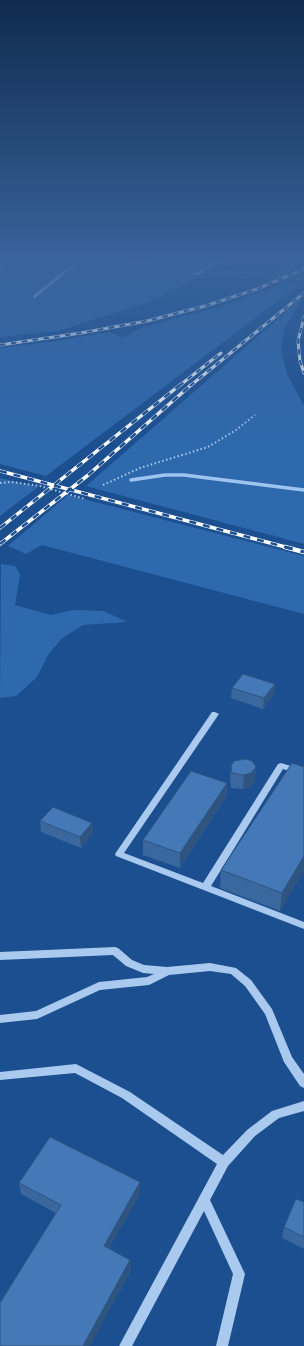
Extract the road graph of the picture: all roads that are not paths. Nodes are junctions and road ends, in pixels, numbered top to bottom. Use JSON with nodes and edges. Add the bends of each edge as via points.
{"nodes":[{"id":1,"x":215,"y":714,"type":"dead end"},
{"id":2,"x":304,"y":773,"type":"edge"},
{"id":3,"x":205,"y":888,"type":"junction"},
{"id":4,"x":304,"y":926,"type":"edge"},
{"id":5,"x":0,"y":956,"type":"edge"},
{"id":6,"x":167,"y":971,"type":"junction"},
{"id":7,"x":0,"y":1019,"type":"edge"},
{"id":8,"x":0,"y":1076,"type":"edge"},
{"id":9,"x":304,"y":1083,"type":"edge"},
{"id":10,"x":304,"y":1106,"type":"edge"},
{"id":11,"x":224,"y":1162,"type":"junction"},
{"id":12,"x":204,"y":1200,"type":"junction"},
{"id":13,"x":125,"y":1346,"type":"edge"},
{"id":14,"x":222,"y":1346,"type":"edge"}],
"edges":[{"from":1,"to":3,"type":"lane","via":[[119,854]]},
{"from":2,"to":3,"type":"lane","via":[[281,766]]},
{"from":3,"to":4,"type":"lane"},
{"from":5,"to":6,"type":"lane","via":[[115,951],[129,963],[143,969]]},
{"from":6,"to":7,"type":"lane","via":[[149,981],[99,986],[37,1014]]},
{"from":6,"to":9,"type":"lane","via":[[210,967],[233,971],[248,983],[269,1012],[288,1059]]},
{"from":8,"to":11,"type":"lane","via":[[76,1068],[126,1095]]},
{"from":10,"to":11,"type":"lane","via":[[276,1114],[252,1133]]},
{"from":11,"to":12,"type":"lane"},
{"from":12,"to":13,"type":"lane"},
{"from":12,"to":14,"type":"lane","via":[[239,1274]]}]}
